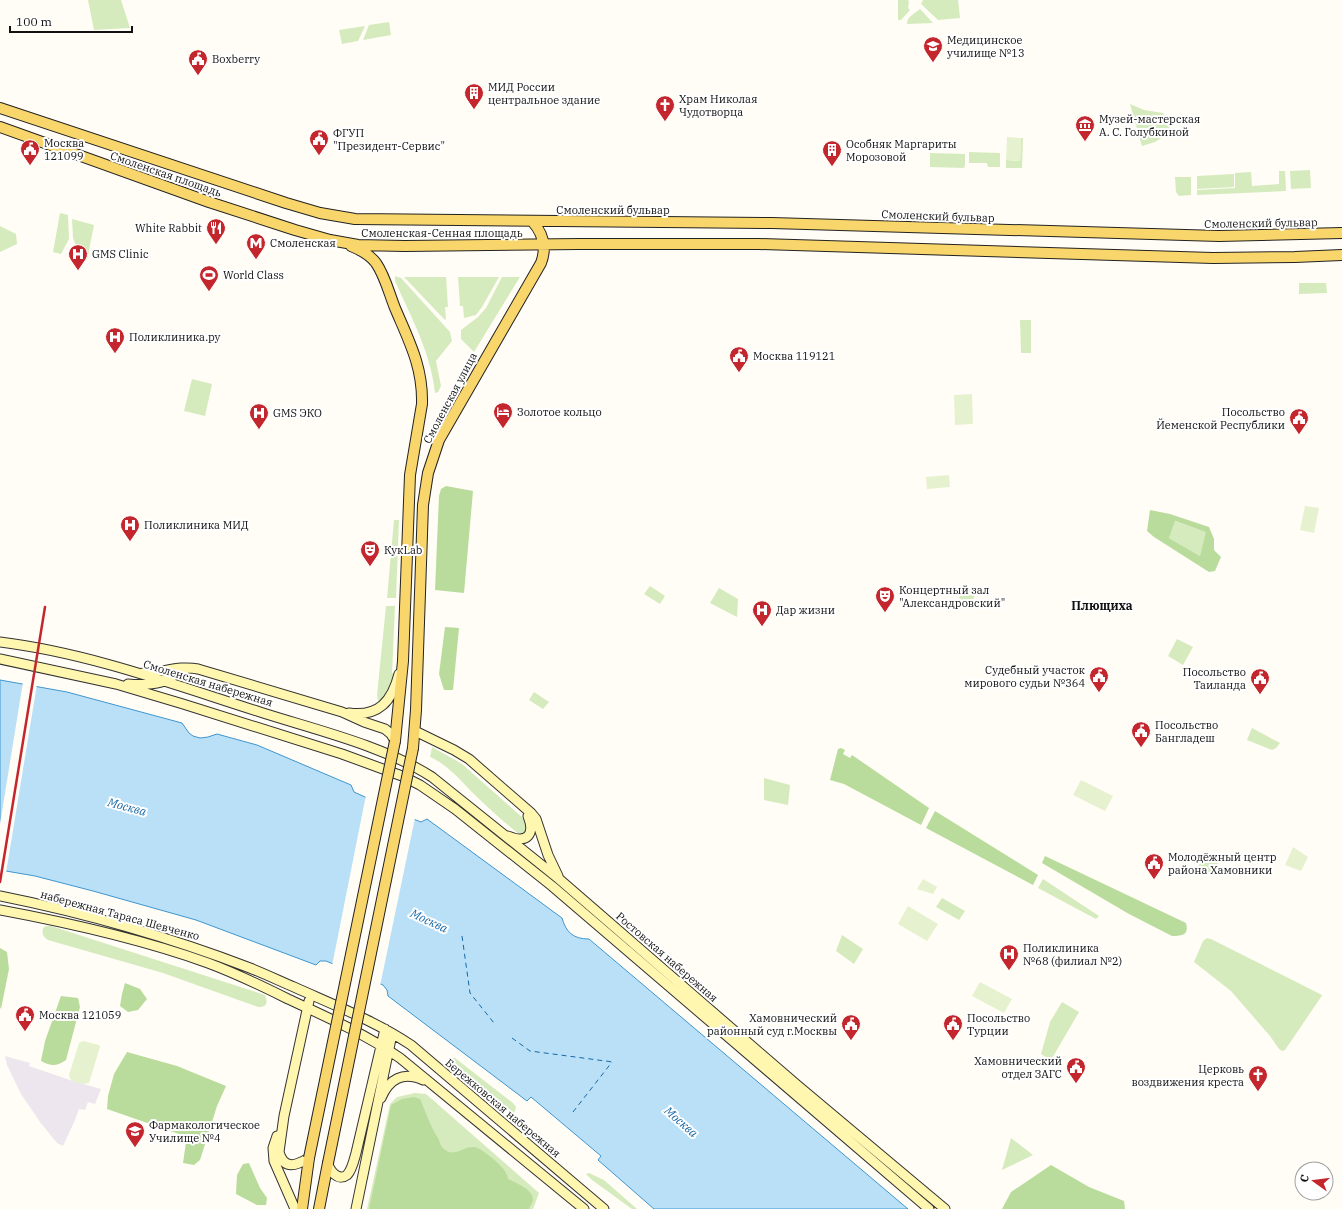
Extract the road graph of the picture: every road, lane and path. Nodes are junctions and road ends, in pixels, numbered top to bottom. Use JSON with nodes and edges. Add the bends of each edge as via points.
{"nodes":[{"id":1,"x":0,"y":101,"type":"edge"},
{"id":2,"x":0,"y":108,"type":"edge"},
{"id":3,"x":37,"y":120,"type":"junction"},
{"id":4,"x":0,"y":127,"type":"edge"},
{"id":5,"x":0,"y":133,"type":"edge"},
{"id":6,"x":30,"y":139,"type":"junction"},
{"id":7,"x":301,"y":207,"type":"joint"},
{"id":8,"x":532,"y":221,"type":"junction"},
{"id":9,"x":295,"y":230,"type":"joint"},
{"id":10,"x":1342,"y":233,"type":"edge"},
{"id":11,"x":344,"y":243,"type":"junction"},
{"id":12,"x":544,"y":244,"type":"junction"},
{"id":13,"x":1342,"y":255,"type":"edge"},
{"id":14,"x":0,"y":642,"type":"edge"},
{"id":15,"x":0,"y":659,"type":"edge"},
{"id":16,"x":402,"y":661,"type":"junction"},
{"id":17,"x":198,"y":668,"type":"junction"},
{"id":18,"x":188,"y":670,"type":"junction"},
{"id":19,"x":131,"y":672,"type":"junction"},
{"id":20,"x":163,"y":682,"type":"junction"},
{"id":21,"x":116,"y":684,"type":"junction"},
{"id":22,"x":194,"y":691,"type":"junction"},
{"id":23,"x":342,"y":712,"type":"junction"},
{"id":24,"x":415,"y":731,"type":"junction"},
{"id":25,"x":395,"y":741,"type":"junction"},
{"id":26,"x":405,"y":762,"type":"joint"},
{"id":27,"x":520,"y":805,"type":"junction"},
{"id":28,"x":501,"y":833,"type":"junction"},
{"id":29,"x":559,"y":879,"type":"junction"},
{"id":30,"x":0,"y":896,"type":"edge"},
{"id":31,"x":0,"y":910,"type":"edge"},
{"id":32,"x":311,"y":994,"type":"junction"},
{"id":33,"x":307,"y":1007,"type":"junction"},
{"id":34,"x":389,"y":1031,"type":"junction"},
{"id":35,"x":385,"y":1048,"type":"junction"},
{"id":36,"x":434,"y":1086,"type":"junction"},
{"id":37,"x":376,"y":1113,"type":"junction"},
{"id":38,"x":284,"y":1116,"type":"junction"},
{"id":39,"x":309,"y":1158,"type":"junction"},
{"id":40,"x":328,"y":1163,"type":"junction"},
{"id":41,"x":295,"y":1209,"type":"edge"},
{"id":42,"x":302,"y":1209,"type":"edge"},
{"id":43,"x":319,"y":1209,"type":"edge"},
{"id":44,"x":356,"y":1209,"type":"edge"},
{"id":45,"x":584,"y":1209,"type":"edge"},
{"id":46,"x":604,"y":1209,"type":"edge"},
{"id":47,"x":929,"y":1209,"type":"edge"},
{"id":48,"x":944,"y":1209,"type":"edge"}],
"edges":[{"from":1,"to":3,"type":"main road"},
{"from":2,"to":3,"type":"main road"},
{"from":3,"to":7,"type":"main road","name":"Смоленская площадь"},
{"from":4,"to":6,"type":"main road"},
{"from":5,"to":6,"type":"main road"},
{"from":6,"to":9,"type":"main road","name":"Смоленская площадь"},
{"from":7,"to":8,"type":"main road","name":"Смоленская-Сенная площадь","via":[[336,217],[355,219]]},
{"from":8,"to":10,"type":"main road","name":"Смоленский бульвар","via":[[772,223],[1219,236]]},
{"from":8,"to":12,"type":"main road","via":[[539,228]]},
{"from":9,"to":11,"type":"main road","name":"Смоленская-Сенная площадь"},
{"from":11,"to":12,"type":"main road","name":"Смоленская-Сенная площадь","via":[[406,246]]},
{"from":11,"to":16,"type":"main road","name":"Смоленская улица","via":[[371,257],[381,271],[414,353],[421,382],[422,404],[410,475]]},
{"from":12,"to":13,"type":"main road","via":[[758,244],[1213,258]]},
{"from":12,"to":24,"type":"main road","name":"Смоленская улица","via":[[538,269],[439,440],[431,460],[423,505]]},
{"from":14,"to":19,"type":"main road","name":"Смоленская набережная","via":[[74,655]]},
{"from":15,"to":21,"type":"main road"},
{"from":16,"to":23,"type":"main road","via":[[390,696],[377,710],[357,714]]},
{"from":16,"to":25,"type":"main road","name":"Смоленская улица"},
{"from":17,"to":18,"type":"main road"},
{"from":17,"to":19,"type":"main road"},
{"from":17,"to":23,"type":"main road"},
{"from":18,"to":20,"type":"main road"},
{"from":18,"to":22,"type":"main road","via":[[182,676],[182,680]]},
{"from":19,"to":20,"type":"main road","name":"Смоленская набережная"},
{"from":20,"to":21,"type":"main road"},
{"from":20,"to":22,"type":"main road","name":"Смоленская набережная"},
{"from":21,"to":47,"type":"main road","name":"Ростовская набережная","via":[[342,754],[420,785],[455,809],[552,886]]},
{"from":22,"to":26,"type":"main road","name":"Смоленская набережная","via":[[352,741]]},
{"from":23,"to":25,"type":"main road","via":[[385,729]]},
{"from":24,"to":27,"type":"main road","via":[[469,759]]},
{"from":24,"to":40,"type":"main road","name":"Смоленская улица","bridge":true},
{"from":25,"to":39,"type":"main road","name":"Смоленская улица","bridge":true},
{"from":26,"to":28,"type":"main road","name":"Ростовская набережная","via":[[432,777]]},
{"from":27,"to":28,"type":"main road","via":[[532,827],[530,834],[520,840]]},
{"from":27,"to":29,"type":"main road","via":[[536,819]]},
{"from":28,"to":29,"type":"main road","name":"Ростовская набережная"},
{"from":29,"to":48,"type":"main road","name":"Ростовская набережная"},
{"from":30,"to":32,"type":"main road","name":"набережная Тараса Шевченко","via":[[170,940],[252,969]]},
{"from":31,"to":33,"type":"main road","name":"набережная Тараса Шевченко","via":[[101,931],[171,951],[208,963]]},
{"from":32,"to":33,"type":"main road"},
{"from":32,"to":34,"type":"main road","name":"набережная Тараса Шевченко"},
{"from":33,"to":35,"type":"main road","name":"набережная Тараса Шевченко"},
{"from":33,"to":38,"type":"main road"},
{"from":34,"to":35,"type":"main road"},
{"from":34,"to":46,"type":"main road","name":"Бережковская набережная","via":[[411,1045]]},
{"from":35,"to":36,"type":"main road"},
{"from":35,"to":37,"type":"main road"},
{"from":35,"to":40,"type":"main road","via":[[351,1169],[347,1175],[335,1175]]},
{"from":36,"to":37,"type":"main road","via":[[413,1076],[401,1077],[391,1083],[386,1090]]},
{"from":36,"to":45,"type":"main road"},
{"from":37,"to":44,"type":"main road"},
{"from":38,"to":39,"type":"main road","via":[[280,1158],[283,1162],[293,1165]]},
{"from":38,"to":41,"type":"main road","via":[[272,1155]]},
{"from":39,"to":42,"type":"main road","name":"Смоленская улица"},
{"from":40,"to":43,"type":"main road","name":"Смоленская улица"}]}
